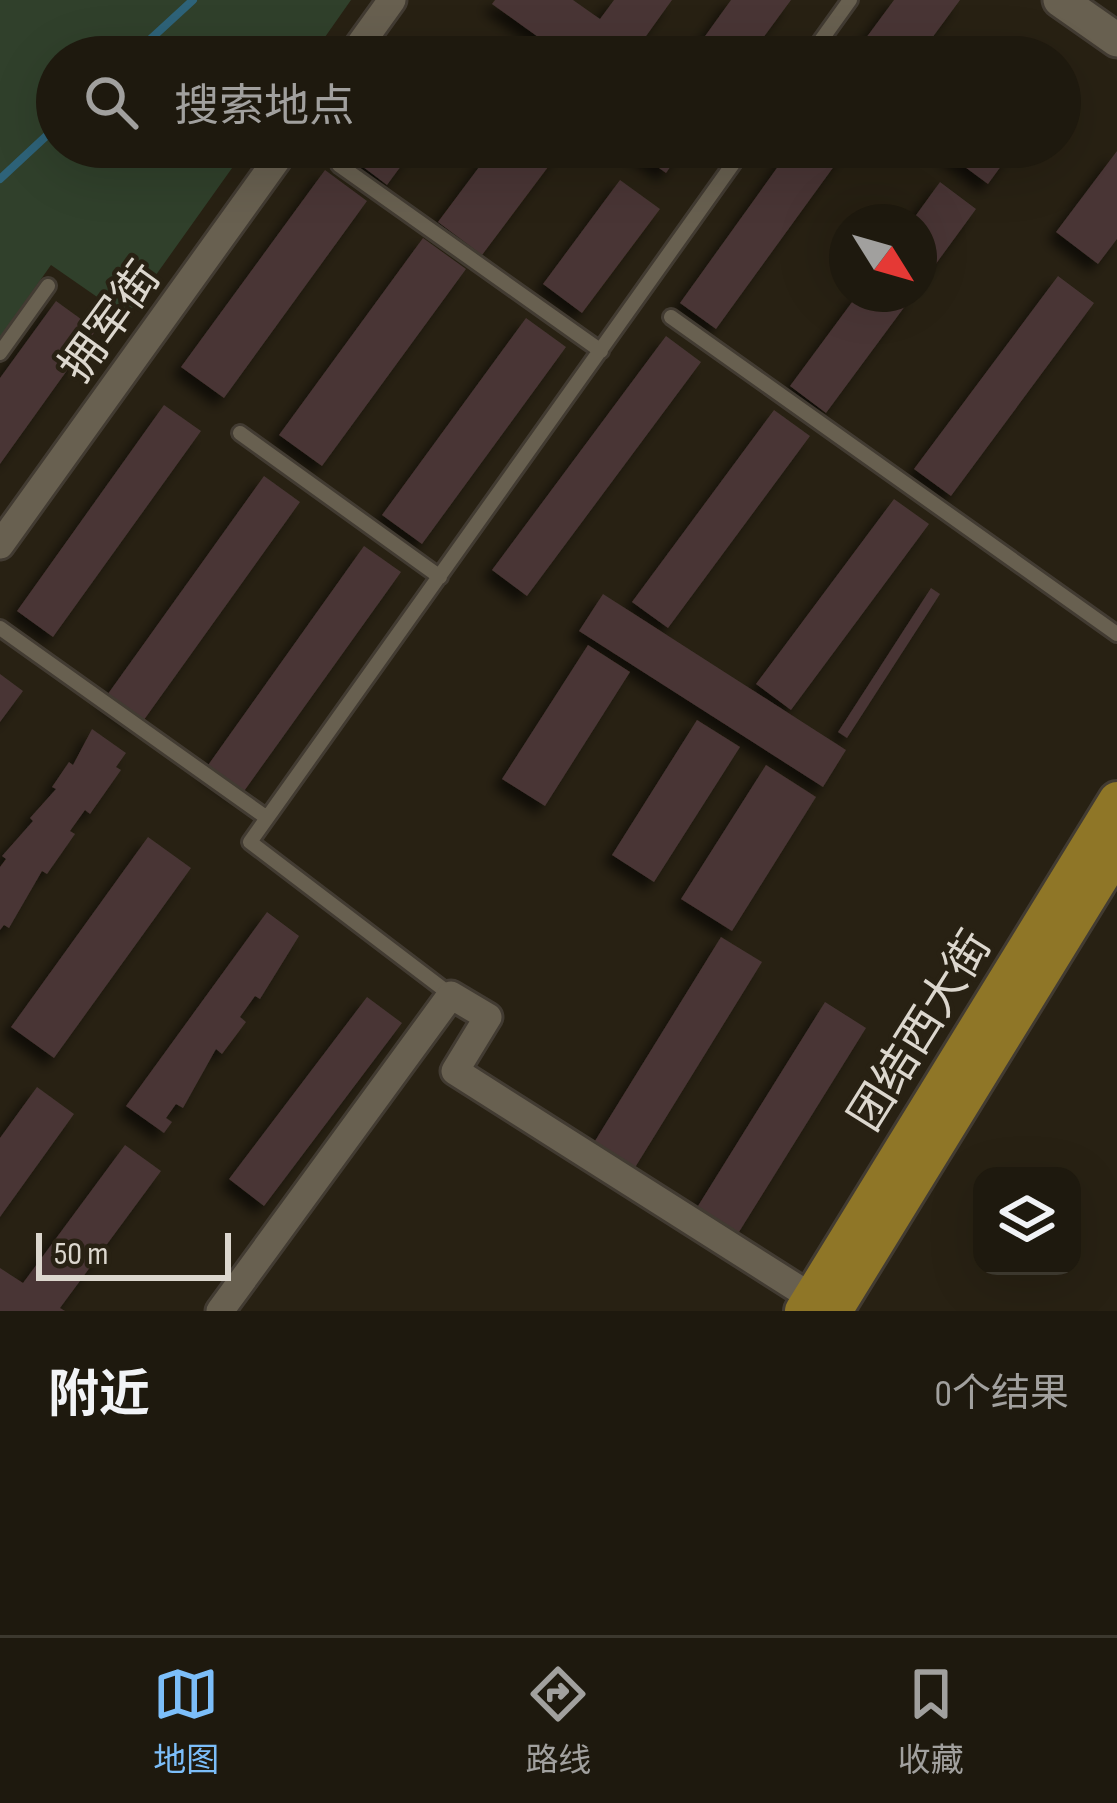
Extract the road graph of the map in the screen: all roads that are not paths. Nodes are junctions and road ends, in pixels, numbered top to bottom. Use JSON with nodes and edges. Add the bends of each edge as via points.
{"nodes":[{"id":1,"x":392,"y":0,"type":"edge"},
{"id":2,"x":850,"y":0,"type":"edge"},
{"id":3,"x":1060,"y":0,"type":"edge"},
{"id":4,"x":366,"y":36,"type":"edge"},
{"id":5,"x":824,"y":36,"type":"edge"},
{"id":6,"x":1117,"y":40,"type":"edge"},
{"id":7,"x":271,"y":168,"type":"edge"},
{"id":8,"x":343,"y":168,"type":"edge"},
{"id":9,"x":730,"y":168,"type":"edge"},
{"id":10,"x":48,"y":286,"type":"dead end"},
{"id":11,"x":671,"y":317,"type":"dead end"},
{"id":12,"x":601,"y":351,"type":"junction"},
{"id":13,"x":0,"y":353,"type":"edge"},
{"id":14,"x":240,"y":433,"type":"dead end"},
{"id":15,"x":0,"y":544,"type":"edge"},
{"id":16,"x":440,"y":577,"type":"junction"},
{"id":17,"x":0,"y":628,"type":"edge"},
{"id":18,"x":1117,"y":634,"type":"edge"},
{"id":19,"x":1117,"y":800,"type":"edge"},
{"id":20,"x":267,"y":818,"type":"junction"},
{"id":21,"x":1117,"y":851,"type":"edge"},
{"id":22,"x":452,"y":994,"type":"junction"},
{"id":23,"x":816,"y":1306,"type":"edge"},
{"id":24,"x":220,"y":1311,"type":"edge"}],
"edges":[{"from":1,"to":4,"type":"street"},
{"from":2,"to":5,"type":"lane"},
{"from":3,"to":6,"type":"street"},
{"from":7,"to":15,"type":"street","name":"拥军街"},
{"from":8,"to":12,"type":"lane"},
{"from":9,"to":12,"type":"lane"},
{"from":10,"to":13,"type":"lane"},
{"from":11,"to":18,"type":"lane"},
{"from":12,"to":16,"type":"lane"},
{"from":14,"to":16,"type":"lane"},
{"from":16,"to":20,"type":"lane"},
{"from":17,"to":20,"type":"lane"},
{"from":19,"to":23,"type":"main road","name":"团结西大街"},
{"from":20,"to":22,"type":"lane","via":[[250,842]]},
{"from":21,"to":23,"type":"main road","name":"团结西大街"},
{"from":22,"to":23,"type":"street","via":[[488,1017],[455,1071]]},
{"from":22,"to":24,"type":"street"}]}
